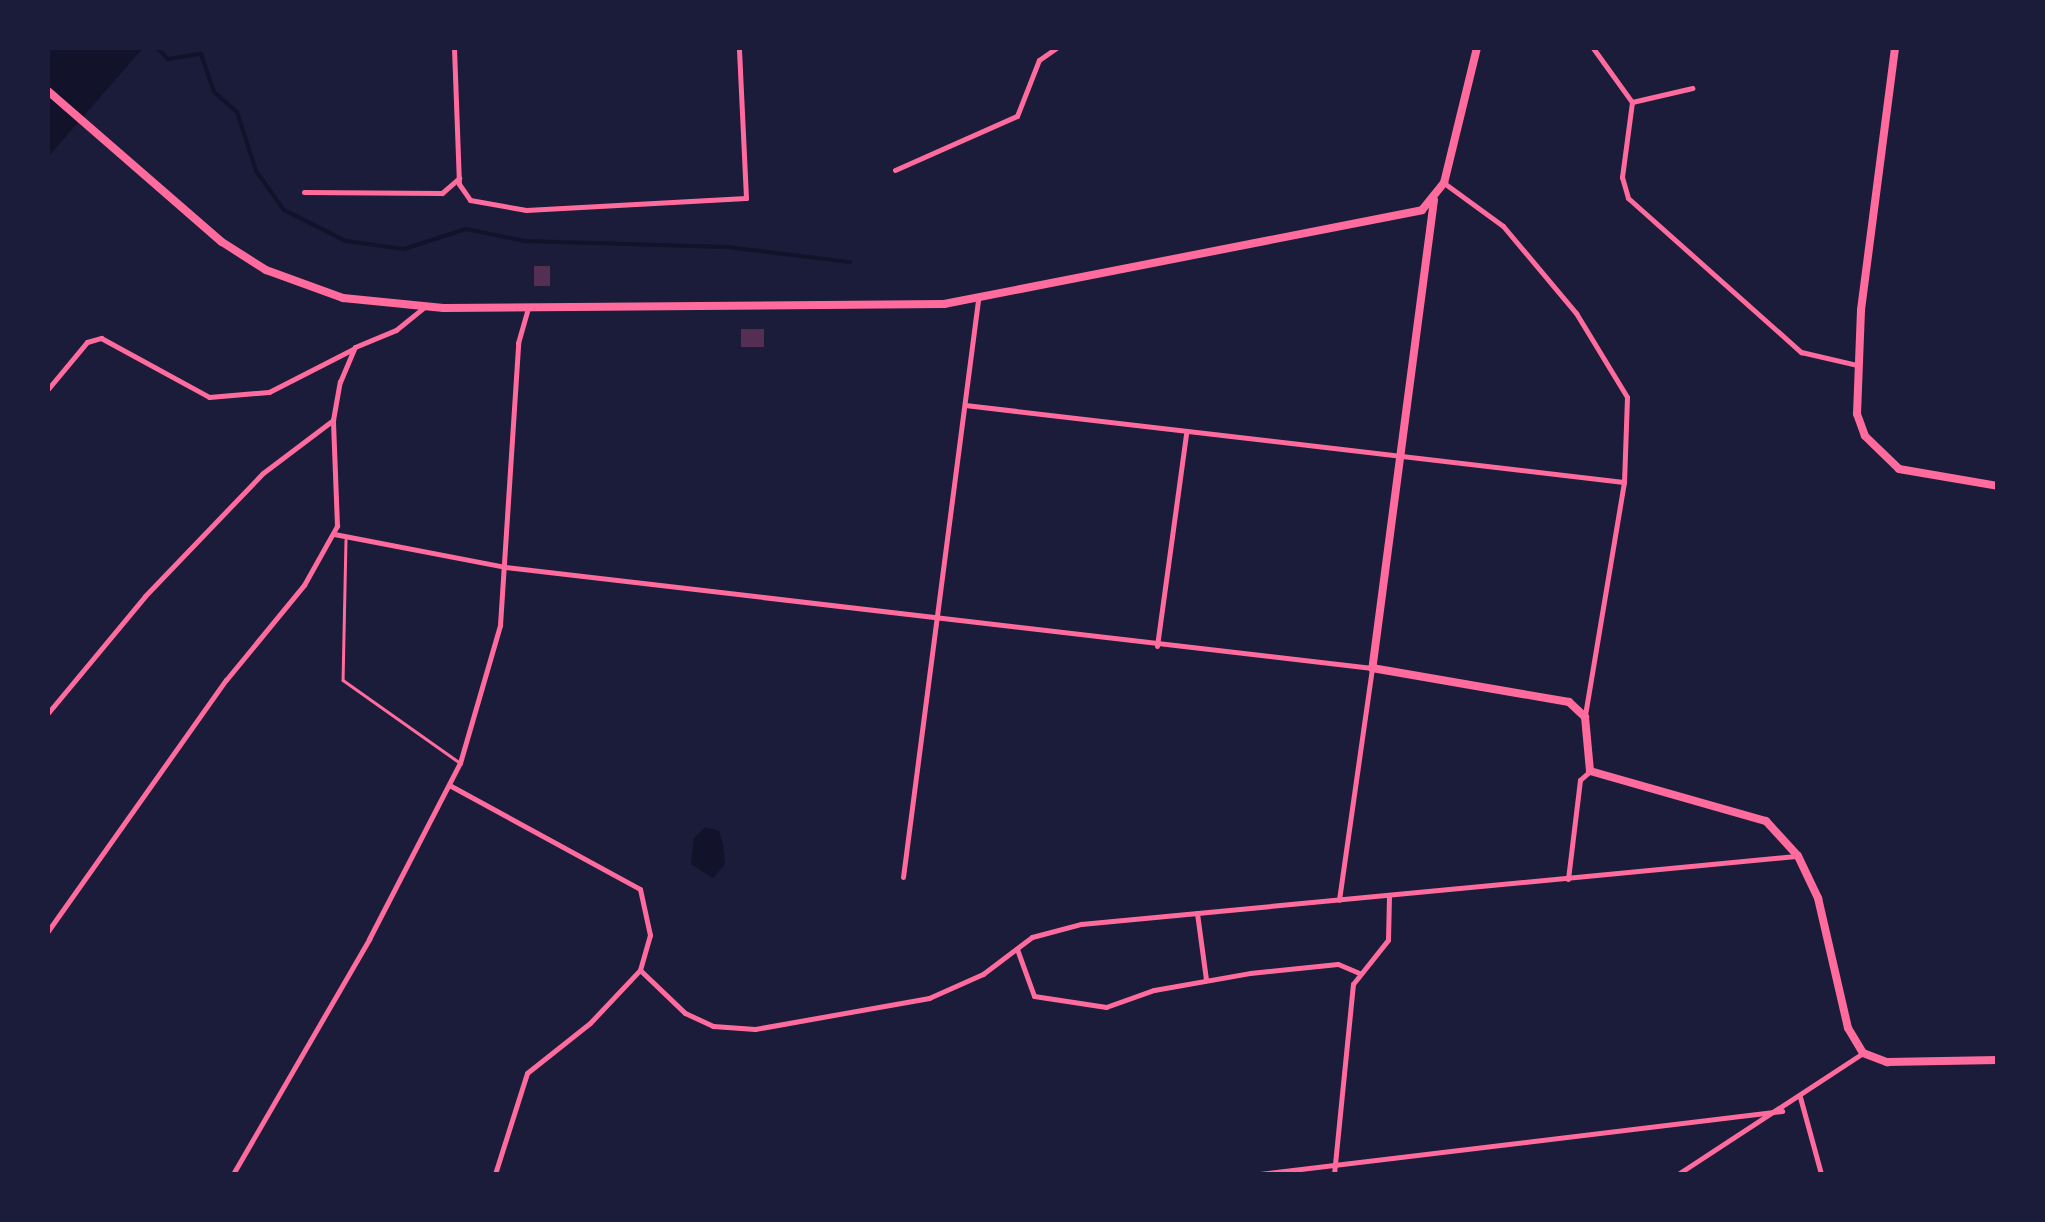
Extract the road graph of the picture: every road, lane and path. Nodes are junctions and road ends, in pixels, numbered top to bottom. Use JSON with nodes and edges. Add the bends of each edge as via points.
{"nodes":[{"id":1,"x":454,"y":48,"type":"edge"},
{"id":2,"x":738,"y":48,"type":"edge"},
{"id":3,"x":1038,"y":48,"type":"edge"},
{"id":4,"x":1056,"y":48,"type":"edge"},
{"id":5,"x":1477,"y":48,"type":"edge"},
{"id":6,"x":1593,"y":48,"type":"edge"},
{"id":7,"x":1896,"y":48,"type":"edge"},
{"id":8,"x":1038,"y":60,"type":"junction"},
{"id":9,"x":1692,"y":88,"type":"dead end"},
{"id":10,"x":48,"y":90,"type":"edge"},
{"id":11,"x":1632,"y":102,"type":"junction"},
{"id":12,"x":895,"y":170,"type":"dead end"},
{"id":13,"x":459,"y":181,"type":"junction"},
{"id":14,"x":1444,"y":183,"type":"junction"},
{"id":15,"x":304,"y":192,"type":"dead end"},
{"id":16,"x":1434,"y":200,"type":"junction"},
{"id":17,"x":978,"y":300,"type":"junction"},
{"id":18,"x":424,"y":307,"type":"junction"},
{"id":19,"x":528,"y":307,"type":"junction"},
{"id":20,"x":356,"y":347,"type":"junction"},
{"id":21,"x":1858,"y":365,"type":"junction"},
{"id":22,"x":48,"y":388,"type":"edge"},
{"id":23,"x":964,"y":405,"type":"junction"},
{"id":24,"x":333,"y":420,"type":"junction"},
{"id":25,"x":1186,"y":433,"type":"junction"},
{"id":26,"x":1400,"y":454,"type":"junction"},
{"id":27,"x":1624,"y":482,"type":"junction"},
{"id":28,"x":1998,"y":486,"type":"edge"},
{"id":29,"x":334,"y":534,"type":"junction"},
{"id":30,"x":346,"y":540,"type":"junction"},
{"id":31,"x":505,"y":567,"type":"junction"},
{"id":32,"x":937,"y":620,"type":"junction"},
{"id":33,"x":1157,"y":646,"type":"junction"},
{"id":34,"x":1372,"y":668,"type":"junction"},
{"id":35,"x":48,"y":713,"type":"edge"},
{"id":36,"x":1584,"y":718,"type":"junction"},
{"id":37,"x":460,"y":763,"type":"junction"},
{"id":38,"x":1590,"y":770,"type":"junction"},
{"id":39,"x":451,"y":786,"type":"junction"},
{"id":40,"x":1798,"y":856,"type":"junction"},
{"id":41,"x":903,"y":878,"type":"dead end"},
{"id":42,"x":1568,"y":880,"type":"junction"},
{"id":43,"x":1389,"y":897,"type":"junction"},
{"id":44,"x":1338,"y":900,"type":"junction"},
{"id":45,"x":1198,"y":913,"type":"junction"},
{"id":46,"x":48,"y":930,"type":"edge"},
{"id":47,"x":1017,"y":950,"type":"junction"},
{"id":48,"x":640,"y":970,"type":"junction"},
{"id":49,"x":1358,"y":973,"type":"junction"},
{"id":50,"x":1206,"y":980,"type":"junction"},
{"id":51,"x":1863,"y":1054,"type":"junction"},
{"id":52,"x":1998,"y":1060,"type":"edge"},
{"id":53,"x":1800,"y":1097,"type":"junction"},
{"id":54,"x":1782,"y":1111,"type":"junction"},
{"id":55,"x":1333,"y":1166,"type":"junction"},
{"id":56,"x":233,"y":1174,"type":"edge"},
{"id":57,"x":495,"y":1174,"type":"edge"},
{"id":58,"x":1260,"y":1174,"type":"edge"},
{"id":59,"x":1334,"y":1174,"type":"edge"},
{"id":60,"x":1678,"y":1174,"type":"edge"},
{"id":61,"x":1821,"y":1174,"type":"edge"}],
"edges":[{"from":1,"to":13,"type":"street"},
{"from":2,"to":13,"type":"street","via":[[746,198],[526,210],[470,200]]},
{"from":3,"to":8,"type":"street"},
{"from":4,"to":8,"type":"street"},
{"from":5,"to":14,"type":"street"},
{"from":6,"to":11,"type":"street"},
{"from":7,"to":21,"type":"street"},
{"from":8,"to":12,"type":"street","via":[[1017,116]]},
{"from":9,"to":11,"type":"street"},
{"from":10,"to":18,"type":"street","via":[[266,270],[343,298]]},
{"from":11,"to":21,"type":"street","via":[[1622,177],[1628,198],[1801,352]]},
{"from":13,"to":15,"type":"street","via":[[442,193]]},
{"from":14,"to":16,"type":"street"},
{"from":14,"to":27,"type":"street","via":[[1502,226],[1618,373],[1629,420]]},
{"from":16,"to":17,"type":"street","via":[[1399,217]]},
{"from":16,"to":26,"type":"street"},
{"from":17,"to":19,"type":"street"},
{"from":17,"to":23,"type":"street"},
{"from":18,"to":19,"type":"street"},
{"from":18,"to":20,"type":"street","via":[[396,330]]},
{"from":19,"to":31,"type":"street","via":[[518,344]]},
{"from":20,"to":22,"type":"street","via":[[269,392],[220,397],[191,392],[100,338],[87,342]]},
{"from":20,"to":24,"type":"street"},
{"from":21,"to":28,"type":"street","via":[[1857,414],[1880,455],[1926,477]]},
{"from":23,"to":25,"type":"street"},
{"from":23,"to":32,"type":"street"},
{"from":24,"to":29,"type":"street"},
{"from":24,"to":35,"type":"street","via":[[264,473],[145,596]]},
{"from":25,"to":26,"type":"street"},
{"from":25,"to":33,"type":"street"},
{"from":26,"to":27,"type":"street"},
{"from":26,"to":34,"type":"street"},
{"from":27,"to":36,"type":"street"},
{"from":29,"to":30,"type":"street"},
{"from":29,"to":46,"type":"street"},
{"from":30,"to":31,"type":"street"},
{"from":30,"to":37,"type":"lane","via":[[343,680]]},
{"from":31,"to":32,"type":"street"},
{"from":31,"to":37,"type":"street","via":[[500,625]]},
{"from":32,"to":33,"type":"street"},
{"from":32,"to":41,"type":"street"},
{"from":33,"to":34,"type":"street"},
{"from":34,"to":36,"type":"street","via":[[1568,702]]},
{"from":34,"to":44,"type":"street"},
{"from":36,"to":38,"type":"street"},
{"from":37,"to":39,"type":"street"},
{"from":38,"to":40,"type":"street","via":[[1750,812]]},
{"from":38,"to":42,"type":"street","via":[[1580,780]]},
{"from":39,"to":48,"type":"street","via":[[640,889],[650,935]]},
{"from":39,"to":56,"type":"street"},
{"from":40,"to":42,"type":"street"},
{"from":40,"to":51,"type":"street","via":[[1818,898],[1845,1016]]},
{"from":42,"to":43,"type":"street"},
{"from":43,"to":44,"type":"street"},
{"from":43,"to":49,"type":"street","via":[[1388,940]]},
{"from":44,"to":45,"type":"street"},
{"from":45,"to":47,"type":"street","via":[[1066,927]]},
{"from":45,"to":50,"type":"street"},
{"from":47,"to":48,"type":"street","via":[[930,998],[755,1029],[713,1026],[686,1013]]},
{"from":47,"to":50,"type":"street","via":[[1034,996],[1044,1000],[1118,1007],[1154,990]]},
{"from":48,"to":57,"type":"street","via":[[590,1023],[527,1072]]},
{"from":49,"to":50,"type":"street","via":[[1338,964]]},
{"from":49,"to":55,"type":"street","via":[[1340,1058]]},
{"from":51,"to":52,"type":"street","via":[[1887,1062]]},
{"from":51,"to":53,"type":"street"},
{"from":53,"to":54,"type":"street"},
{"from":53,"to":61,"type":"street"},
{"from":54,"to":55,"type":"street"},
{"from":54,"to":60,"type":"street"},
{"from":55,"to":58,"type":"street"},
{"from":55,"to":59,"type":"street"}]}
